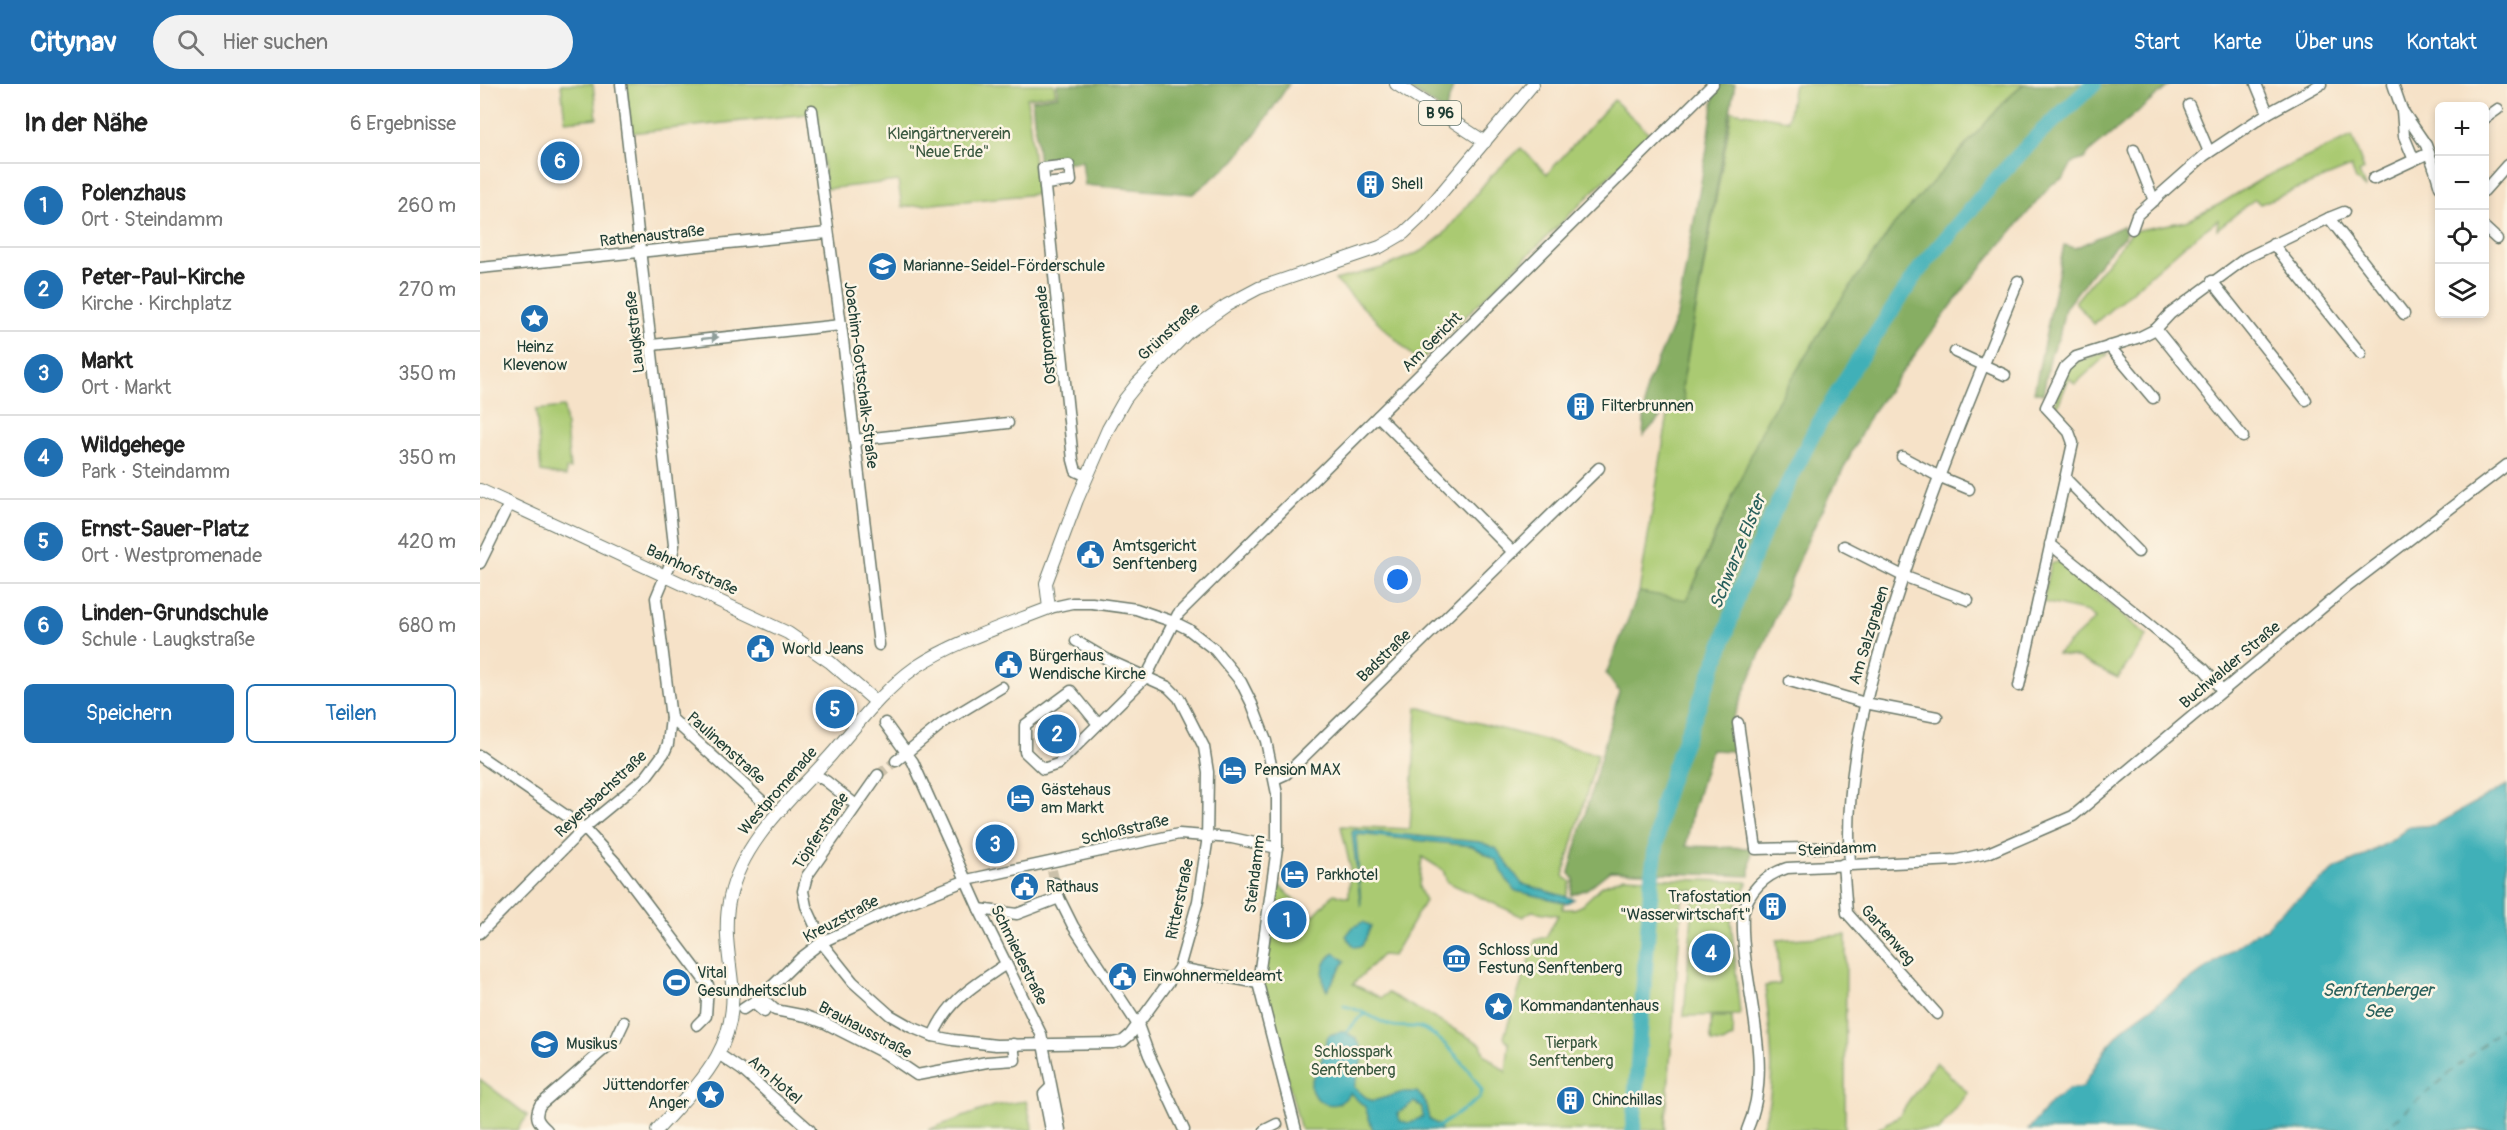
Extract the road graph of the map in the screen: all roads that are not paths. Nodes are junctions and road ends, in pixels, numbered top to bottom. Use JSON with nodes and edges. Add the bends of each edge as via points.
{"nodes":[{"id":1,"x":621,"y":84,"type":"edge"},
{"id":2,"x":1396,"y":84,"type":"edge"},
{"id":3,"x":1533,"y":84,"type":"edge"},
{"id":4,"x":1713,"y":84,"type":"edge"},
{"id":5,"x":2256,"y":84,"type":"edge"},
{"id":6,"x":2321,"y":84,"type":"edge"},
{"id":7,"x":2393,"y":84,"type":"edge"},
{"id":8,"x":2189,"y":105,"type":"dead end"},
{"id":9,"x":2498,"y":109,"type":"dead end"},
{"id":10,"x":812,"y":110,"type":"dead end"},
{"id":11,"x":2402,"y":110,"type":"junction"},
{"id":12,"x":2268,"y":113,"type":"junction"},
{"id":13,"x":2489,"y":115,"type":"edge"},
{"id":14,"x":1485,"y":142,"type":"junction"},
{"id":15,"x":2134,"y":150,"type":"dead end"},
{"id":16,"x":2209,"y":152,"type":"junction"},
{"id":17,"x":2414,"y":160,"type":"junction"},
{"id":18,"x":2435,"y":161,"type":"edge"},
{"id":19,"x":2507,"y":165,"type":"edge"},
{"id":20,"x":2373,"y":179,"type":"dead end"},
{"id":21,"x":1045,"y":184,"type":"dead end"},
{"id":22,"x":2489,"y":185,"type":"edge"},
{"id":23,"x":2154,"y":201,"type":"junction"},
{"id":24,"x":2344,"y":212,"type":"dead end"},
{"id":25,"x":2329,"y":218,"type":"junction"},
{"id":26,"x":2132,"y":229,"type":"dead end"},
{"id":27,"x":2489,"y":232,"type":"edge"},
{"id":28,"x":827,"y":233,"type":"junction"},
{"id":29,"x":2497,"y":239,"type":"dead end"},
{"id":30,"x":2273,"y":244,"type":"junction"},
{"id":31,"x":642,"y":252,"type":"junction"},
{"id":32,"x":480,"y":268,"type":"edge"},
{"id":33,"x":2018,"y":281,"type":"dead end"},
{"id":34,"x":2212,"y":281,"type":"junction"},
{"id":35,"x":2404,"y":314,"type":"dead end"},
{"id":36,"x":841,"y":325,"type":"junction"},
{"id":37,"x":2156,"y":329,"type":"junction"},
{"id":38,"x":652,"y":345,"type":"junction"},
{"id":39,"x":2109,"y":346,"type":"junction"},
{"id":40,"x":1955,"y":351,"type":"dead end"},
{"id":41,"x":2361,"y":354,"type":"dead end"},
{"id":42,"x":1983,"y":366,"type":"junction"},
{"id":43,"x":2005,"y":375,"type":"dead end"},
{"id":44,"x":2153,"y":398,"type":"dead end"},
{"id":45,"x":2306,"y":400,"type":"dead end"},
{"id":46,"x":1378,"y":416,"type":"junction"},
{"id":47,"x":1008,"y":423,"type":"dead end"},
{"id":48,"x":2243,"y":437,"type":"dead end"},
{"id":49,"x":855,"y":440,"type":"junction"},
{"id":50,"x":1902,"y":457,"type":"dead end"},
{"id":51,"x":1599,"y":468,"type":"dead end"},
{"id":52,"x":2503,"y":468,"type":"edge"},
{"id":53,"x":1087,"y":476,"type":"junction"},
{"id":54,"x":1938,"y":476,"type":"junction"},
{"id":55,"x":2065,"y":477,"type":"junction"},
{"id":56,"x":2507,"y":481,"type":"edge"},
{"id":57,"x":1969,"y":489,"type":"dead end"},
{"id":58,"x":480,"y":490,"type":"edge"},
{"id":59,"x":508,"y":504,"type":"junction"},
{"id":60,"x":2050,"y":544,"type":"junction"},
{"id":61,"x":1844,"y":546,"type":"dead end"},
{"id":62,"x":1513,"y":552,"type":"junction"},
{"id":63,"x":2138,"y":552,"type":"dead end"},
{"id":64,"x":480,"y":563,"type":"edge"},
{"id":65,"x":664,"y":576,"type":"junction"},
{"id":66,"x":1903,"y":576,"type":"junction"},
{"id":67,"x":1968,"y":600,"type":"dead end"},
{"id":68,"x":1049,"y":608,"type":"junction"},
{"id":69,"x":1174,"y":622,"type":"junction"},
{"id":70,"x":1076,"y":641,"type":"dead end"},
{"id":71,"x":879,"y":645,"type":"dead end"},
{"id":72,"x":1146,"y":677,"type":"junction"},
{"id":73,"x":1790,"y":681,"type":"dead end"},
{"id":74,"x":2019,"y":686,"type":"dead end"},
{"id":75,"x":1002,"y":687,"type":"dead end"},
{"id":76,"x":2222,"y":690,"type":"junction"},
{"id":77,"x":876,"y":702,"type":"junction"},
{"id":78,"x":1865,"y":703,"type":"junction"},
{"id":79,"x":1937,"y":717,"type":"dead end"},
{"id":80,"x":671,"y":718,"type":"junction"},
{"id":81,"x":885,"y":723,"type":"dead end"},
{"id":82,"x":1738,"y":723,"type":"dead end"},
{"id":83,"x":1098,"y":724,"type":"junction"},
{"id":84,"x":480,"y":756,"type":"edge"},
{"id":85,"x":904,"y":756,"type":"junction"},
{"id":86,"x":814,"y":774,"type":"junction"},
{"id":87,"x":878,"y":775,"type":"tunnel mouth"},
{"id":88,"x":1275,"y":779,"type":"junction"},
{"id":89,"x":761,"y":800,"type":"dead end"},
{"id":90,"x":856,"y":805,"type":"junction"},
{"id":91,"x":584,"y":828,"type":"junction"},
{"id":92,"x":1207,"y":836,"type":"junction"},
{"id":93,"x":1849,"y":847,"type":"junction"},
{"id":94,"x":1278,"y":848,"type":"junction"},
{"id":95,"x":1957,"y":860,"type":"joint"},
{"id":96,"x":1846,"y":864,"type":"junction"},
{"id":97,"x":968,"y":880,"type":"junction"},
{"id":98,"x":1055,"y":883,"type":"tunnel mouth"},
{"id":99,"x":1057,"y":898,"type":"junction"},
{"id":100,"x":979,"y":909,"type":"junction"},
{"id":101,"x":480,"y":933,"type":"edge"},
{"id":102,"x":822,"y":942,"type":"junction"},
{"id":103,"x":1003,"y":966,"type":"junction"},
{"id":104,"x":1179,"y":968,"type":"junction"},
{"id":105,"x":1258,"y":983,"type":"junction"},
{"id":106,"x":757,"y":1000,"type":"junction"},
{"id":107,"x":743,"y":1009,"type":"dead end"},
{"id":108,"x":1937,"y":1014,"type":"dead end"},
{"id":109,"x":624,"y":1022,"type":"dead end"},
{"id":110,"x":697,"y":1025,"type":"dead end"},
{"id":111,"x":1138,"y":1025,"type":"junction"},
{"id":112,"x":933,"y":1036,"type":"junction"},
{"id":113,"x":1013,"y":1044,"type":"junction"},
{"id":114,"x":1044,"y":1044,"type":"junction"},
{"id":115,"x":720,"y":1054,"type":"junction"},
{"id":116,"x":1050,"y":1088,"type":"junction"},
{"id":117,"x":1277,"y":1124,"type":"dead end"},
{"id":118,"x":548,"y":1130,"type":"edge"},
{"id":119,"x":657,"y":1130,"type":"edge"},
{"id":120,"x":810,"y":1130,"type":"edge"},
{"id":121,"x":1052,"y":1130,"type":"edge"},
{"id":122,"x":1060,"y":1130,"type":"edge"},
{"id":123,"x":1184,"y":1130,"type":"edge"},
{"id":124,"x":1265,"y":1130,"type":"edge"},
{"id":125,"x":1296,"y":1130,"type":"edge"},
{"id":126,"x":1747,"y":1130,"type":"edge"}],
"edges":[{"from":1,"to":31,"type":"street","name":"Laugkstraße"},
{"from":2,"to":14,"type":"main road","number":"B 96"},
{"from":3,"to":14,"type":"main road","name":"Grünstraße"},
{"from":4,"to":46,"type":"street","name":"Am Gericht"},
{"from":5,"to":12,"type":"street"},
{"from":6,"to":12,"type":"street"},
{"from":7,"to":11,"type":"street"},
{"from":8,"to":16,"type":"street"},
{"from":9,"to":13,"type":"street"},
{"from":10,"to":28,"type":"street","name":"Joachim-Gottschalk-Straße"},
{"from":11,"to":17,"type":"street","via":[[2404,136]]},
{"from":11,"to":18,"type":"street"},
{"from":12,"to":16,"type":"street"},
{"from":14,"to":53,"type":"main road","name":"Grünstraße","via":[[1422,216],[1392,241],[1259,288],[1187,333],[1125,399]]},
{"from":15,"to":23,"type":"street"},
{"from":16,"to":23,"type":"street"},
{"from":17,"to":18,"type":"street"},
{"from":17,"to":20,"type":"street"},
{"from":19,"to":22,"type":"street"},
{"from":21,"to":53,"type":"street","name":"Ostpromenade","via":[[1073,460],[1076,471]]},
{"from":23,"to":26,"type":"street","via":[[2137,215]]},
{"from":24,"to":25,"type":"street"},
{"from":25,"to":30,"type":"street"},
{"from":25,"to":35,"type":"street"},
{"from":27,"to":29,"type":"street"},
{"from":28,"to":31,"type":"street","name":"Rathenaustraße"},
{"from":28,"to":36,"type":"street","name":"Joachim-Gottschalk-Straße"},
{"from":30,"to":34,"type":"street"},
{"from":30,"to":41,"type":"street"},
{"from":31,"to":32,"type":"street","name":"Rathenaustraße"},
{"from":31,"to":38,"type":"street","name":"Laugkstraße"},
{"from":33,"to":42,"type":"street","name":"Am Salzgraben"},
{"from":34,"to":37,"type":"street"},
{"from":34,"to":45,"type":"street"},
{"from":38,"to":36,"type":"street","one_way":true},
{"from":36,"to":49,"type":"street","name":"Joachim-Gottschalk-Straße"},
{"from":37,"to":39,"type":"street"},
{"from":37,"to":48,"type":"street"},
{"from":38,"to":65,"type":"street","name":"Laugkstraße","via":[[674,545]]},
{"from":39,"to":44,"type":"street"},
{"from":39,"to":55,"type":"street","via":[[2076,357],[2064,367],[2046,407],[2069,432],[2073,443]]},
{"from":40,"to":42,"type":"street"},
{"from":42,"to":43,"type":"street"},
{"from":42,"to":54,"type":"street","name":"Am Salzgraben"},
{"from":46,"to":62,"type":"street"},
{"from":46,"to":69,"type":"street","name":"Am Gericht"},
{"from":47,"to":49,"type":"street"},
{"from":49,"to":71,"type":"street","name":"Joachim-Gottschalk-Straße"},
{"from":50,"to":54,"type":"street"},
{"from":51,"to":62,"type":"street","name":"Badstraße"},
{"from":52,"to":56,"type":"street"},
{"from":52,"to":76,"type":"street","name":"Buchwalder Straße"},
{"from":53,"to":68,"type":"main road","name":"Grünstraße","via":[[1046,583]]},
{"from":54,"to":57,"type":"street"},
{"from":54,"to":66,"type":"street","name":"Am Salzgraben"},
{"from":55,"to":60,"type":"street"},
{"from":55,"to":63,"type":"street"},
{"from":58,"to":59,"type":"main road","name":"Bahnhofstraße"},
{"from":59,"to":64,"type":"street"},
{"from":59,"to":65,"type":"main road","name":"Bahnhofstraße"},
{"from":60,"to":74,"type":"street"},
{"from":60,"to":76,"type":"street","via":[[2204,669]]},
{"from":61,"to":66,"type":"street","name":"Am Salzgraben"},
{"from":62,"to":88,"type":"street","name":"Badstraße","via":[[1286,774]]},
{"from":65,"to":77,"type":"main road","name":"Bahnhofstraße","via":[[788,633],[830,662]]},
{"from":65,"to":80,"type":"street","name":"Reyersbachstraße","via":[[656,598]]},
{"from":66,"to":67,"type":"street","name":"Am Salzgraben"},
{"from":66,"to":78,"type":"street","name":"Am Salzgraben"},
{"from":68,"to":69,"type":"street","name":"Steindamm","via":[[1092,603],[1136,609]]},
{"from":68,"to":77,"type":"main road","name":"Steindamm","via":[[932,659]]},
{"from":69,"to":72,"type":"street","name":"Am Gericht"},
{"from":69,"to":88,"type":"street","name":"Steindamm","via":[[1203,640],[1241,682],[1266,741]]},
{"from":70,"to":72,"type":"street","name":"Ritterstraße","via":[[1110,662]]},
{"from":72,"to":83,"type":"street","name":"Am Gericht"},
{"from":72,"to":92,"type":"street","name":"Ritterstraße","via":[[1168,687],[1179,698],[1204,747],[1208,772]]},
{"from":73,"to":78,"type":"street","name":"Am Salzgraben"},
{"from":75,"to":85,"type":"street","via":[[944,722]]},
{"from":76,"to":95,"type":"street","name":"Buchwalder Straße","via":[[2073,816],[1988,853]]},
{"from":77,"to":86,"type":"main road","name":"Westpromenade"},
{"from":78,"to":79,"type":"street","name":"Am Salzgraben"},
{"from":78,"to":93,"type":"street","name":"Am Salzgraben","via":[[1850,778]]},
{"from":80,"to":89,"type":"street","name":"Paulinenstraße"},
{"from":80,"to":91,"type":"street","name":"Reyersbachstraße","via":[[668,744],[657,765]]},
{"from":81,"to":85,"type":"street"},
{"from":82,"to":93,"type":"street","via":[[1756,849]]},
{"from":83,"to":83,"type":"street","name":"Am Gericht","via":[[1071,692],[1025,725],[1025,752],[1043,769],[1058,764]]},
{"from":84,"to":91,"type":"street"},
{"from":85,"to":97,"type":"street","name":"Schmiedestraße"},
{"from":86,"to":90,"type":"street"},
{"from":86,"to":115,"type":"main road","name":"Westpromenade","via":[[759,835],[733,885],[726,945],[733,1009]]},
{"from":87,"to":90,"type":"street","name":"Töpferstraße"},
{"from":88,"to":94,"type":"street","name":"Steindamm"},
{"from":90,"to":102,"type":"street","name":"Töpferstraße","via":[[807,876],[803,891]]},
{"from":91,"to":101,"type":"street","name":"Reyersbachstraße"},
{"from":91,"to":110,"type":"street","via":[[616,863],[708,985],[706,1016]]},
{"from":92,"to":94,"type":"street","name":"Schloßstraße"},
{"from":92,"to":97,"type":"street","name":"Schloßstraße","via":[[1179,834],[1051,867]]},
{"from":92,"to":104,"type":"street","name":"Ritterstraße","via":[[1198,901]]},
{"from":93,"to":96,"type":"street","name":"Am Salzgraben"},
{"from":94,"to":105,"type":"street","name":"Steindamm"},
{"from":95,"to":96,"type":"street","name":"Steindamm"},
{"from":96,"to":108,"type":"street","name":"Gartenweg","via":[[1847,913]]},
{"from":96,"to":126,"type":"street","name":"Steindamm","via":[[1778,871],[1760,883],[1745,905],[1743,936],[1757,1052],[1755,1107]]},
{"from":97,"to":100,"type":"street","name":"Schmiedestraße"},
{"from":97,"to":102,"type":"street","name":"Kreuzstraße"},
{"from":98,"to":99,"type":"street"},
{"from":99,"to":100,"type":"street","via":[[1017,914]]},
{"from":99,"to":111,"type":"street"},
{"from":100,"to":103,"type":"street","name":"Schmiedestraße"},
{"from":102,"to":106,"type":"street","name":"Kreuzstraße"},
{"from":102,"to":112,"type":"street","name":"Töpferstraße","via":[[853,982],[890,1015]]},
{"from":103,"to":112,"type":"street","via":[[946,1010]]},
{"from":103,"to":114,"type":"street","name":"Schmiedestraße"},
{"from":104,"to":105,"type":"street"},
{"from":104,"to":111,"type":"street","name":"Ritterstraße"},
{"from":105,"to":125,"type":"street","name":"Steindamm"},
{"from":106,"to":107,"type":"street","name":"Kreuzstraße"},
{"from":106,"to":113,"type":"street","name":"Brauhausstraße","via":[[767,1009],[825,1023],[886,1054],[917,1075],[1015,1060]]},
{"from":109,"to":118,"type":"street","via":[[616,1039],[540,1105],[537,1116]]},
{"from":111,"to":114,"type":"street","name":"Ritterstraße","via":[[1123,1041]]},
{"from":111,"to":123,"type":"street"},
{"from":112,"to":113,"type":"street","name":"Ritterstraße"},
{"from":113,"to":114,"type":"street","name":"Ritterstraße"},
{"from":114,"to":116,"type":"street","name":"Schmiedestraße"},
{"from":115,"to":119,"type":"main road"},
{"from":115,"to":120,"type":"street","name":"Am Hotel"},
{"from":116,"to":121,"type":"street","via":[[1044,1094]]},
{"from":116,"to":122,"type":"street"},
{"from":117,"to":124,"type":"street"}]}
